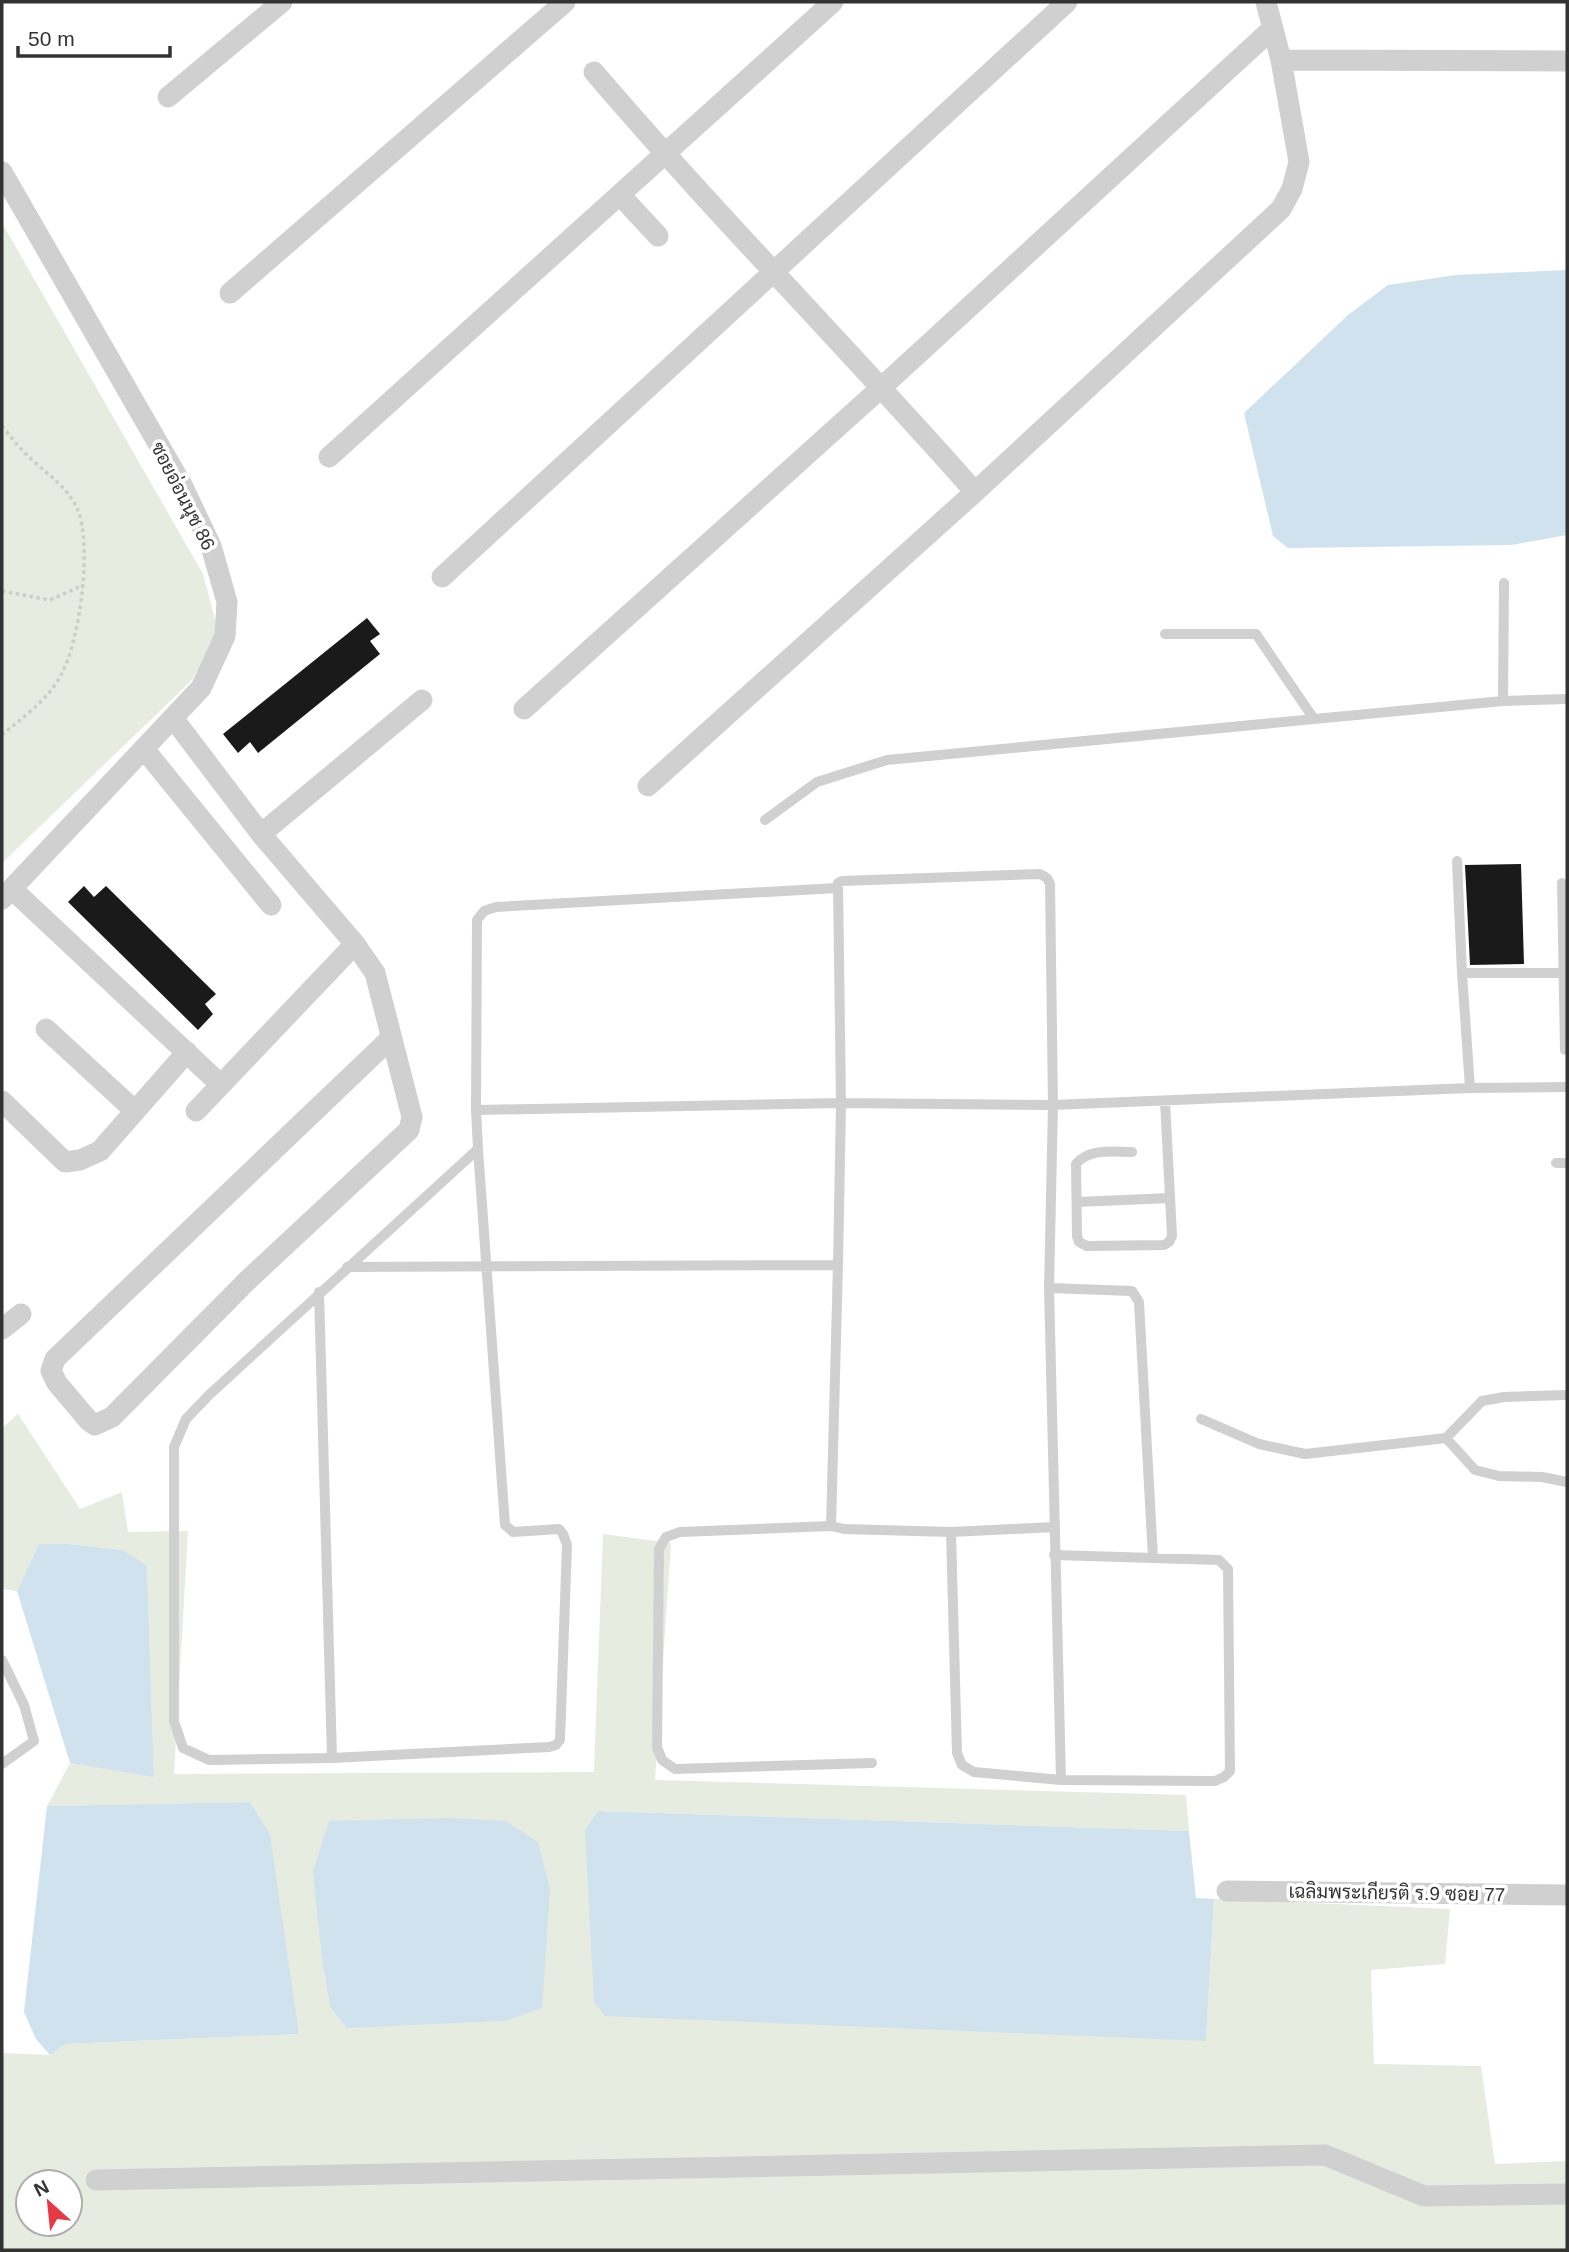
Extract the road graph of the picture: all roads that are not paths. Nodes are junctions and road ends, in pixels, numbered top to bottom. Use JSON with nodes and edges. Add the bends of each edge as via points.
{"nodes":[{"id":1,"x":282,"y":2,"type":"edge"},
{"id":2,"x":565,"y":2,"type":"edge"},
{"id":3,"x":833,"y":2,"type":"edge"},
{"id":4,"x":1067,"y":2,"type":"edge"},
{"id":5,"x":1266,"y":2,"type":"edge"},
{"id":6,"x":542,"y":9,"type":"edge"},
{"id":7,"x":1272,"y":29,"type":"junction"},
{"id":8,"x":1280,"y":60,"type":"junction"},
{"id":9,"x":1567,"y":61,"type":"edge"},
{"id":10,"x":594,"y":72,"type":"dead end"},
{"id":11,"x":168,"y":97,"type":"dead end"},
{"id":12,"x":665,"y":155,"type":"junction"},
{"id":13,"x":2,"y":172,"type":"edge"},
{"id":14,"x":620,"y":195,"type":"junction"},
{"id":15,"x":658,"y":236,"type":"dead end"},
{"id":16,"x":775,"y":272,"type":"junction"},
{"id":17,"x":230,"y":293,"type":"dead end"},
{"id":18,"x":882,"y":387,"type":"junction"},
{"id":19,"x":329,"y":457,"type":"dead end"},
{"id":20,"x":975,"y":492,"type":"junction"},
{"id":21,"x":442,"y":576,"type":"dead end"},
{"id":22,"x":1504,"y":583,"type":"dead end"},
{"id":23,"x":1165,"y":634,"type":"dead end"},
{"id":24,"x":1567,"y":699,"type":"edge"},
{"id":25,"x":422,"y":700,"type":"dead end"},
{"id":26,"x":1503,"y":701,"type":"junction"},
{"id":27,"x":524,"y":709,"type":"dead end"},
{"id":28,"x":173,"y":718,"type":"junction"},
{"id":29,"x":1314,"y":719,"type":"junction"},
{"id":30,"x":144,"y":748,"type":"junction"},
{"id":31,"x":648,"y":786,"type":"dead end"},
{"id":32,"x":765,"y":821,"type":"dead end"},
{"id":33,"x":261,"y":834,"type":"junction"},
{"id":34,"x":1457,"y":861,"type":"dead end"},
{"id":35,"x":1562,"y":883,"type":"dead end"},
{"id":36,"x":837,"y":888,"type":"junction"},
{"id":37,"x":7,"y":894,"type":"edge"},
{"id":38,"x":271,"y":905,"type":"dead end"},
{"id":39,"x":355,"y":944,"type":"junction"},
{"id":40,"x":1462,"y":973,"type":"junction"},
{"id":41,"x":1566,"y":973,"type":"edge"},
{"id":42,"x":46,"y":1029,"type":"dead end"},
{"id":43,"x":391,"y":1038,"type":"junction"},
{"id":44,"x":1564,"y":1050,"type":"dead end"},
{"id":45,"x":187,"y":1052,"type":"junction"},
{"id":46,"x":219,"y":1084,"type":"junction"},
{"id":47,"x":1567,"y":1087,"type":"edge"},
{"id":48,"x":1470,"y":1088,"type":"junction"},
{"id":49,"x":2,"y":1101,"type":"edge"},
{"id":50,"x":1165,"y":1101,"type":"junction"},
{"id":51,"x":841,"y":1103,"type":"junction"},
{"id":52,"x":1053,"y":1105,"type":"junction"},
{"id":53,"x":476,"y":1110,"type":"junction"},
{"id":54,"x":135,"y":1111,"type":"junction"},
{"id":55,"x":196,"y":1111,"type":"dead end"},
{"id":56,"x":478,"y":1149,"type":"junction"},
{"id":57,"x":1132,"y":1152,"type":"dead end"},
{"id":58,"x":1170,"y":1198,"type":"junction"},
{"id":59,"x":1077,"y":1202,"type":"junction"},
{"id":60,"x":838,"y":1265,"type":"junction"},
{"id":61,"x":347,"y":1267,"type":"junction"},
{"id":62,"x":486,"y":1267,"type":"junction"},
{"id":63,"x":1049,"y":1288,"type":"junction"},
{"id":64,"x":319,"y":1292,"type":"junction"},
{"id":65,"x":21,"y":1314,"type":"dead end"},
{"id":66,"x":2,"y":1329,"type":"edge"},
{"id":67,"x":1567,"y":1395,"type":"edge"},
{"id":68,"x":1201,"y":1419,"type":"dead end"},
{"id":69,"x":1446,"y":1438,"type":"junction"},
{"id":70,"x":1567,"y":1482,"type":"edge"},
{"id":71,"x":831,"y":1526,"type":"junction"},
{"id":72,"x":1055,"y":1527,"type":"junction"},
{"id":73,"x":951,"y":1532,"type":"junction"},
{"id":74,"x":1054,"y":1555,"type":"junction"},
{"id":75,"x":1153,"y":1558,"type":"junction"},
{"id":76,"x":2,"y":1660,"type":"edge"},
{"id":77,"x":332,"y":1758,"type":"junction"},
{"id":78,"x":872,"y":1763,"type":"dead end"},
{"id":79,"x":2,"y":1764,"type":"edge"},
{"id":80,"x":1061,"y":1780,"type":"junction"},
{"id":81,"x":1227,"y":1891,"type":"dead end"},
{"id":82,"x":1567,"y":1895,"type":"edge"},
{"id":83,"x":96,"y":2180,"type":"dead end"},
{"id":84,"x":1567,"y":2194,"type":"edge"}],
"edges":[{"from":1,"to":11,"type":"street"},
{"from":2,"to":6,"type":"street"},
{"from":3,"to":12,"type":"street"},
{"from":4,"to":16,"type":"street"},
{"from":5,"to":7,"type":"street"},
{"from":6,"to":17,"type":"street"},
{"from":7,"to":8,"type":"street"},
{"from":7,"to":18,"type":"street"},
{"from":8,"to":9,"type":"street"},
{"from":8,"to":20,"type":"street","via":[[1298,162],[1292,189],[1281,209]]},
{"from":10,"to":12,"type":"street"},
{"from":12,"to":14,"type":"street"},
{"from":12,"to":16,"type":"street"},
{"from":13,"to":28,"type":"street","name":"ซอยอ่อนนุช 86","via":[[182,485],[211,547],[227,602],[225,636],[201,688]]},
{"from":14,"to":15,"type":"street"},
{"from":14,"to":19,"type":"street"},
{"from":16,"to":18,"type":"street"},
{"from":16,"to":21,"type":"street"},
{"from":18,"to":20,"type":"street"},
{"from":18,"to":27,"type":"street"},
{"from":20,"to":31,"type":"street"},
{"from":22,"to":26,"type":"lane"},
{"from":23,"to":29,"type":"lane","via":[[1256,634]]},
{"from":24,"to":26,"type":"lane"},
{"from":25,"to":33,"type":"street"},
{"from":26,"to":29,"type":"lane"},
{"from":28,"to":30,"type":"street","name":"ซอยอ่อนนุช 86"},
{"from":28,"to":33,"type":"street"},
{"from":29,"to":32,"type":"lane","via":[[887,760],[817,782]]},
{"from":30,"to":37,"type":"street","name":"ซอยอ่อนนุช 86"},
{"from":30,"to":38,"type":"street"},
{"from":33,"to":39,"type":"street"},
{"from":34,"to":40,"type":"lane"},
{"from":35,"to":41,"type":"lane"},
{"from":36,"to":51,"type":"lane"},
{"from":36,"to":52,"type":"lane","via":[[842,881],[1040,874],[1047,878]]},
{"from":36,"to":53,"type":"lane","via":[[484,911],[477,920]]},
{"from":37,"to":45,"type":"street"},
{"from":39,"to":43,"type":"street","via":[[374,972]]},
{"from":39,"to":46,"type":"street"},
{"from":40,"to":41,"type":"lane"},
{"from":40,"to":48,"type":"lane"},
{"from":41,"to":44,"type":"lane"},
{"from":42,"to":54,"type":"street"},
{"from":43,"to":43,"type":"street","via":[[55,1359],[51,1371],[57,1383],[89,1421],[95,1425],[112,1417],[250,1278],[410,1130],[412,1116]]},
{"from":45,"to":46,"type":"street"},
{"from":45,"to":54,"type":"street"},
{"from":46,"to":55,"type":"street"},
{"from":47,"to":48,"type":"lane"},
{"from":48,"to":50,"type":"lane"},
{"from":49,"to":54,"type":"street","via":[[65,1162],[100,1151]]},
{"from":50,"to":52,"type":"lane"},
{"from":50,"to":58,"type":"lane"},
{"from":51,"to":52,"type":"lane"},
{"from":51,"to":53,"type":"lane"},
{"from":51,"to":60,"type":"lane"},
{"from":52,"to":63,"type":"lane"},
{"from":53,"to":56,"type":"lane"},
{"from":56,"to":61,"type":"lane"},
{"from":56,"to":62,"type":"lane"},
{"from":57,"to":59,"type":"lane","via":[[1081,1158],[1076,1164]]},
{"from":58,"to":59,"type":"lane"},
{"from":58,"to":59,"type":"lane","via":[[1172,1236],[1164,1245],[1087,1247],[1077,1236]]},
{"from":60,"to":62,"type":"lane"},
{"from":60,"to":71,"type":"lane"},
{"from":61,"to":62,"type":"lane"},
{"from":61,"to":64,"type":"lane"},
{"from":62,"to":77,"type":"lane","via":[[505,1525],[513,1532],[559,1529],[567,1545],[559,1740],[550,1747]]},
{"from":63,"to":72,"type":"lane"},
{"from":63,"to":75,"type":"lane","via":[[1132,1291],[1139,1302]]},
{"from":64,"to":77,"type":"lane"},
{"from":64,"to":77,"type":"lane","via":[[186,1419],[174,1447],[174,1721],[183,1748],[209,1760]]},
{"from":65,"to":66,"type":"street"},
{"from":67,"to":69,"type":"lane","via":[[1482,1401]]},
{"from":68,"to":69,"type":"lane","via":[[1259,1444],[1304,1454]]},
{"from":69,"to":70,"type":"lane","via":[[1475,1470]]},
{"from":71,"to":73,"type":"lane"},
{"from":71,"to":78,"type":"lane","via":[[680,1532],[666,1537],[659,1549],[657,1747],[662,1760],[675,1769]]},
{"from":72,"to":73,"type":"lane"},
{"from":72,"to":74,"type":"lane"},
{"from":73,"to":80,"type":"lane","via":[[957,1753],[962,1765],[974,1772]]},
{"from":74,"to":75,"type":"lane"},
{"from":74,"to":80,"type":"lane"},
{"from":75,"to":80,"type":"lane","via":[[1219,1560],[1228,1569],[1230,1771],[1215,1781]]},
{"from":76,"to":79,"type":"lane","via":[[24,1705],[34,1741]]},
{"from":81,"to":82,"type":"street","name":"เฉลิมพระเกียรติ ร.9 ซอย 77"},
{"from":83,"to":84,"type":"street","via":[[1325,2155],[1424,2196]]}]}
